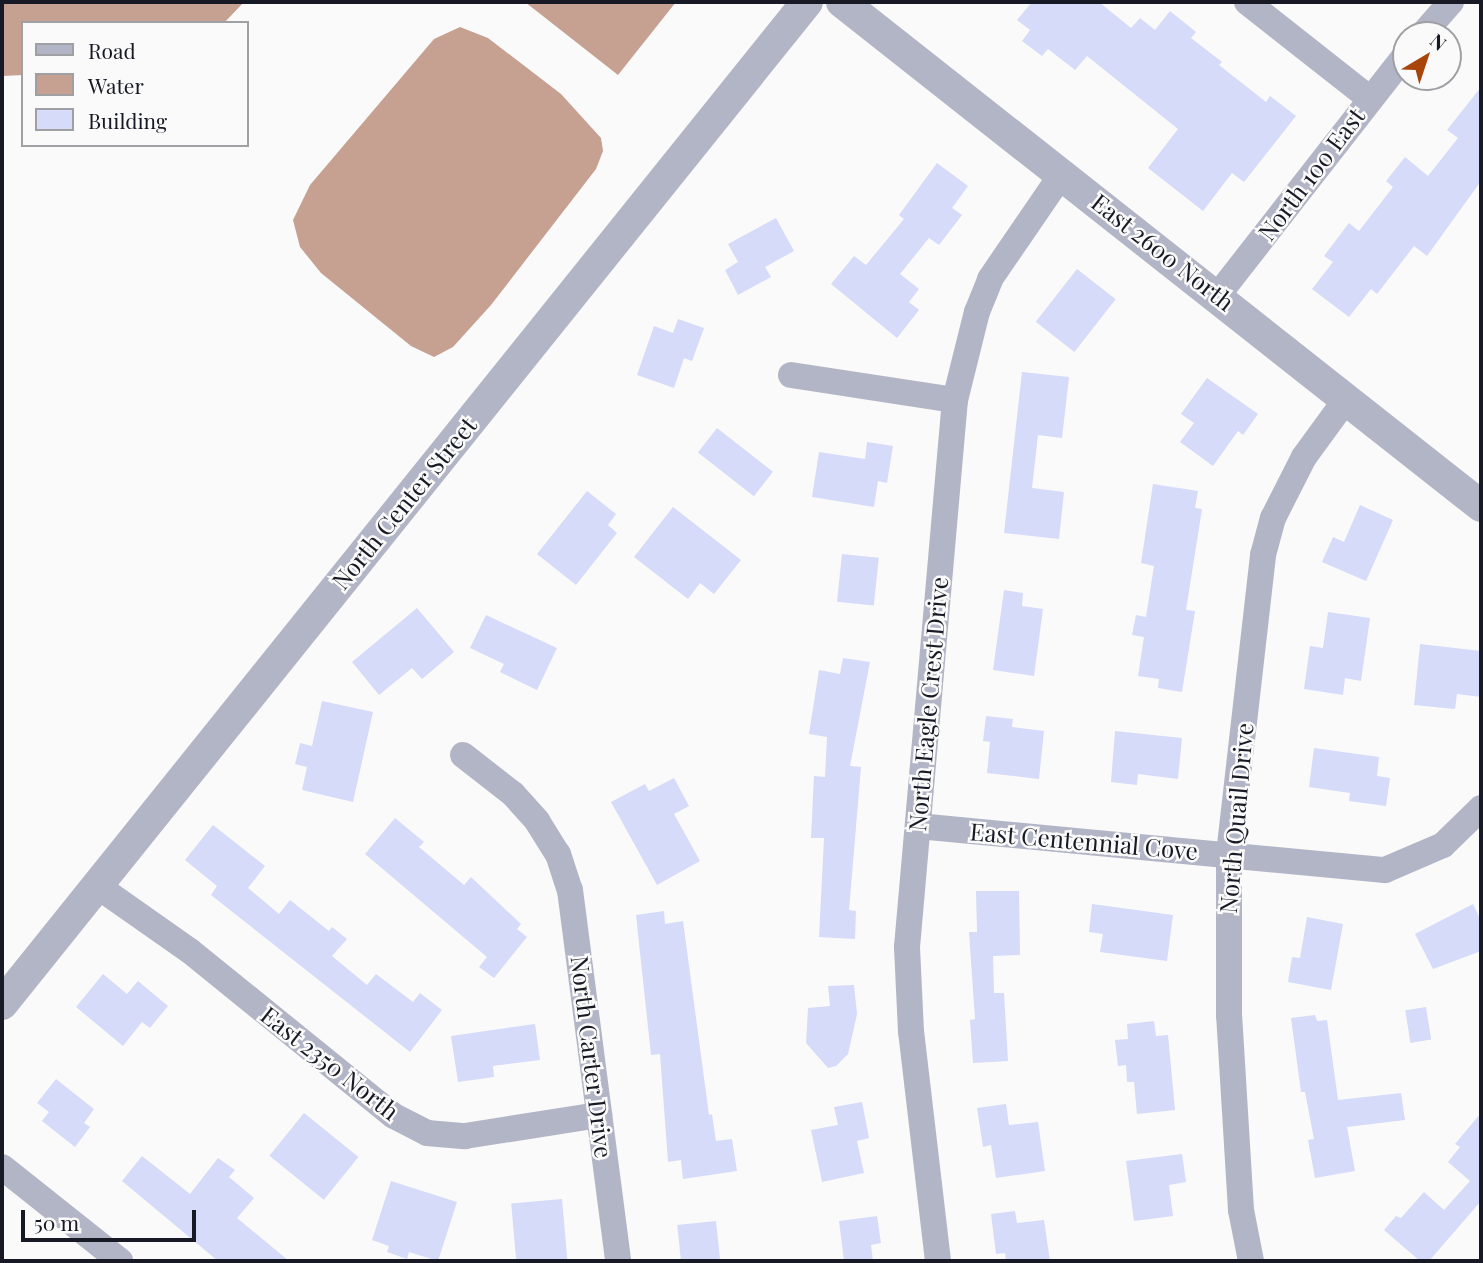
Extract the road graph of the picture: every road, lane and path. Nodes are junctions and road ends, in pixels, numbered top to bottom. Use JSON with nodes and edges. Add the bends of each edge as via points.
{"nodes":[{"id":1,"x":807,"y":2,"type":"edge"},
{"id":2,"x":842,"y":2,"type":"edge"},
{"id":3,"x":1247,"y":2,"type":"edge"},
{"id":4,"x":1451,"y":2,"type":"edge"},
{"id":5,"x":1434,"y":21,"type":"edge"},
{"id":6,"x":1392,"y":71,"type":"edge"},
{"id":7,"x":1369,"y":98,"type":"junction"},
{"id":8,"x":1062,"y":174,"type":"junction"},
{"id":9,"x":1218,"y":295,"type":"junction"},
{"id":10,"x":791,"y":374,"type":"dead end"},
{"id":11,"x":1347,"y":398,"type":"junction"},
{"id":12,"x":955,"y":400,"type":"junction"},
{"id":13,"x":1481,"y":506,"type":"edge"},
{"id":14,"x":463,"y":755,"type":"dead end"},
{"id":15,"x":1481,"y":808,"type":"edge"},
{"id":16,"x":918,"y":826,"type":"junction"},
{"id":17,"x":1229,"y":854,"type":"junction"},
{"id":18,"x":96,"y":885,"type":"junction"},
{"id":19,"x":2,"y":1004,"type":"edge"},
{"id":20,"x":599,"y":1115,"type":"junction"},
{"id":21,"x":2,"y":1167,"type":"edge"},
{"id":22,"x":120,"y":1261,"type":"edge"},
{"id":23,"x":618,"y":1261,"type":"edge"},
{"id":24,"x":938,"y":1261,"type":"edge"},
{"id":25,"x":1251,"y":1261,"type":"edge"}],
"edges":[{"from":1,"to":18,"type":"street","name":"North Center Street"},
{"from":2,"to":8,"type":"street","name":"East 2600 North"},
{"from":3,"to":7,"type":"street"},
{"from":4,"to":5,"type":"street"},
{"from":6,"to":7,"type":"street","name":"North 100 East"},
{"from":7,"to":9,"type":"street","name":"North 100 East"},
{"from":8,"to":9,"type":"street","name":"East 2600 North"},
{"from":8,"to":12,"type":"street","name":"North Eagle Crest Drive","via":[[990,279]]},
{"from":9,"to":11,"type":"street","name":"East 2600 North"},
{"from":10,"to":12,"type":"street"},
{"from":11,"to":13,"type":"street","name":"East 2600 North"},
{"from":11,"to":17,"type":"street","name":"North Quail Drive","via":[[1288,483],[1266,543]]},
{"from":12,"to":16,"type":"street","name":"North Eagle Crest Drive"},
{"from":14,"to":20,"type":"street","name":"North Carter Drive","via":[[513,794],[558,854],[570,890]]},
{"from":15,"to":17,"type":"street","name":"East Centennial Cove","via":[[1443,845],[1385,870]]},
{"from":16,"to":17,"type":"street","name":"East Centennial Cove"},
{"from":16,"to":24,"type":"street","name":"North Eagle Crest Drive","via":[[907,981]]},
{"from":17,"to":25,"type":"street","name":"North Quail Drive","via":[[1229,1016],[1241,1210]]},
{"from":18,"to":19,"type":"street","name":"North Center Street"},
{"from":18,"to":20,"type":"street","name":"East 2350 North","via":[[190,951],[394,1116],[427,1133],[465,1136]]},
{"from":20,"to":23,"type":"street","name":"North Carter Drive"},
{"from":21,"to":22,"type":"street"}]}
